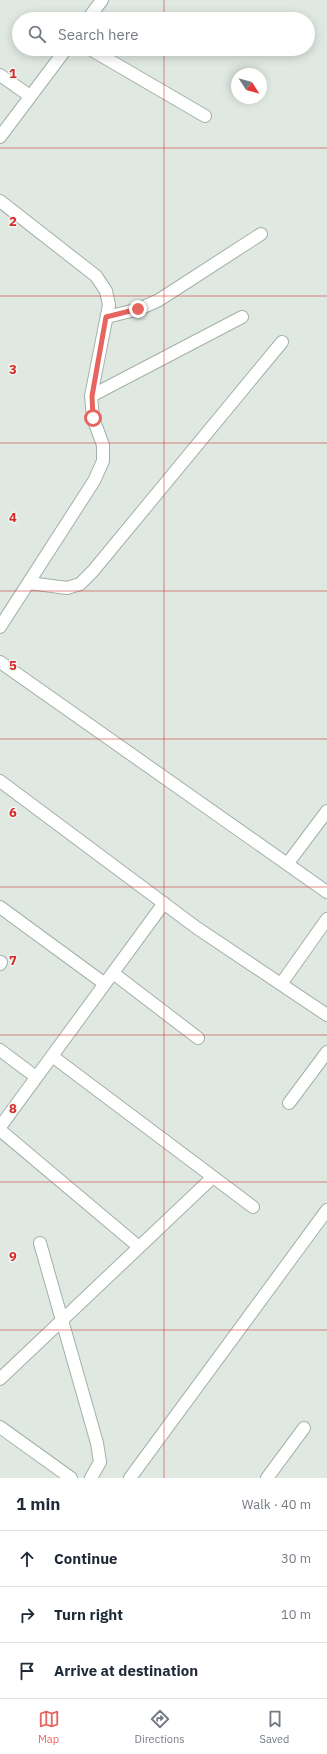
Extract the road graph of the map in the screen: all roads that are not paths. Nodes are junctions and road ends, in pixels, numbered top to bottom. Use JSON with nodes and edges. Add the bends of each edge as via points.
{"nodes":[{"id":1,"x":102,"y":0,"type":"edge"},
{"id":2,"x":93,"y":12,"type":"edge"},
{"id":3,"x":61,"y":56,"type":"edge"},
{"id":4,"x":102,"y":56,"type":"edge"},
{"id":5,"x":0,"y":75,"type":"edge"},
{"id":6,"x":30,"y":96,"type":"junction"},
{"id":7,"x":205,"y":116,"type":"dead end"},
{"id":8,"x":0,"y":137,"type":"edge"},
{"id":9,"x":0,"y":201,"type":"edge"},
{"id":10,"x":261,"y":234,"type":"dead end"},
{"id":11,"x":106,"y":317,"type":"junction"},
{"id":12,"x":242,"y":317,"type":"dead end"},
{"id":13,"x":282,"y":342,"type":"dead end"},
{"id":14,"x":92,"y":396,"type":"junction"},
{"id":15,"x":29,"y":582,"type":"junction"},
{"id":16,"x":4,"y":613,"type":"edge"},
{"id":17,"x":0,"y":627,"type":"edge"},
{"id":18,"x":0,"y":662,"type":"edge"},
{"id":19,"x":0,"y":781,"type":"edge"},
{"id":20,"x":327,"y":811,"type":"edge"},
{"id":21,"x":288,"y":864,"type":"junction"},
{"id":22,"x":327,"y":892,"type":"edge"},
{"id":23,"x":164,"y":903,"type":"junction"},
{"id":24,"x":0,"y":907,"type":"edge"},
{"id":25,"x":327,"y":919,"type":"edge"},
{"id":26,"x":112,"y":973,"type":"junction"},
{"id":27,"x":105,"y":984,"type":"junction"},
{"id":28,"x":281,"y":984,"type":"junction"},
{"id":29,"x":327,"y":1015,"type":"edge"},
{"id":30,"x":198,"y":1038,"type":"dead end"},
{"id":31,"x":0,"y":1050,"type":"edge"},
{"id":32,"x":327,"y":1052,"type":"edge"},
{"id":33,"x":52,"y":1056,"type":"junction"},
{"id":34,"x":36,"y":1077,"type":"junction"},
{"id":35,"x":289,"y":1103,"type":"dead end"},
{"id":36,"x":0,"y":1128,"type":"edge"},
{"id":37,"x":213,"y":1177,"type":"junction"},
{"id":38,"x":253,"y":1207,"type":"dead end"},
{"id":39,"x":327,"y":1210,"type":"edge"},
{"id":40,"x":40,"y":1243,"type":"dead end"},
{"id":41,"x":139,"y":1247,"type":"junction"},
{"id":42,"x":62,"y":1320,"type":"junction"},
{"id":43,"x":0,"y":1379,"type":"edge"},
{"id":44,"x":304,"y":1428,"type":"dead end"},
{"id":45,"x":1,"y":1431,"type":"edge"},
{"id":46,"x":71,"y":1478,"type":"edge"},
{"id":47,"x":91,"y":1478,"type":"edge"},
{"id":48,"x":130,"y":1478,"type":"edge"},
{"id":49,"x":267,"y":1478,"type":"edge"}],
"edges":[{"from":1,"to":2,"type":"street"},
{"from":3,"to":6,"type":"street"},
{"from":4,"to":7,"type":"street"},
{"from":5,"to":6,"type":"street"},
{"from":6,"to":8,"type":"street"},
{"from":9,"to":11,"type":"street","via":[[96,276],[106,291],[109,305]]},
{"from":10,"to":11,"type":"street","via":[[159,300],[138,309]]},
{"from":11,"to":14,"type":"street"},
{"from":12,"to":14,"type":"street"},
{"from":13,"to":15,"type":"street","via":[[80,584],[67,588]]},
{"from":14,"to":15,"type":"street","via":[[93,418],[103,445],[103,461],[94,481]]},
{"from":15,"to":16,"type":"street"},
{"from":16,"to":17,"type":"street"},
{"from":18,"to":21,"type":"street"},
{"from":19,"to":23,"type":"street"},
{"from":20,"to":21,"type":"street"},
{"from":21,"to":22,"type":"street"},
{"from":23,"to":26,"type":"street"},
{"from":23,"to":28,"type":"street"},
{"from":24,"to":27,"type":"street"},
{"from":25,"to":28,"type":"street"},
{"from":26,"to":27,"type":"street"},
{"from":26,"to":30,"type":"street"},
{"from":27,"to":33,"type":"street"},
{"from":28,"to":29,"type":"street"},
{"from":31,"to":34,"type":"street"},
{"from":32,"to":35,"type":"street"},
{"from":33,"to":34,"type":"street"},
{"from":33,"to":37,"type":"street"},
{"from":34,"to":36,"type":"street"},
{"from":36,"to":41,"type":"street"},
{"from":37,"to":38,"type":"street"},
{"from":37,"to":41,"type":"street"},
{"from":39,"to":48,"type":"street"},
{"from":40,"to":42,"type":"street"},
{"from":41,"to":42,"type":"street"},
{"from":42,"to":43,"type":"street"},
{"from":42,"to":47,"type":"street","via":[[97,1443],[100,1462]]},
{"from":44,"to":49,"type":"street"},
{"from":45,"to":46,"type":"street"}]}
